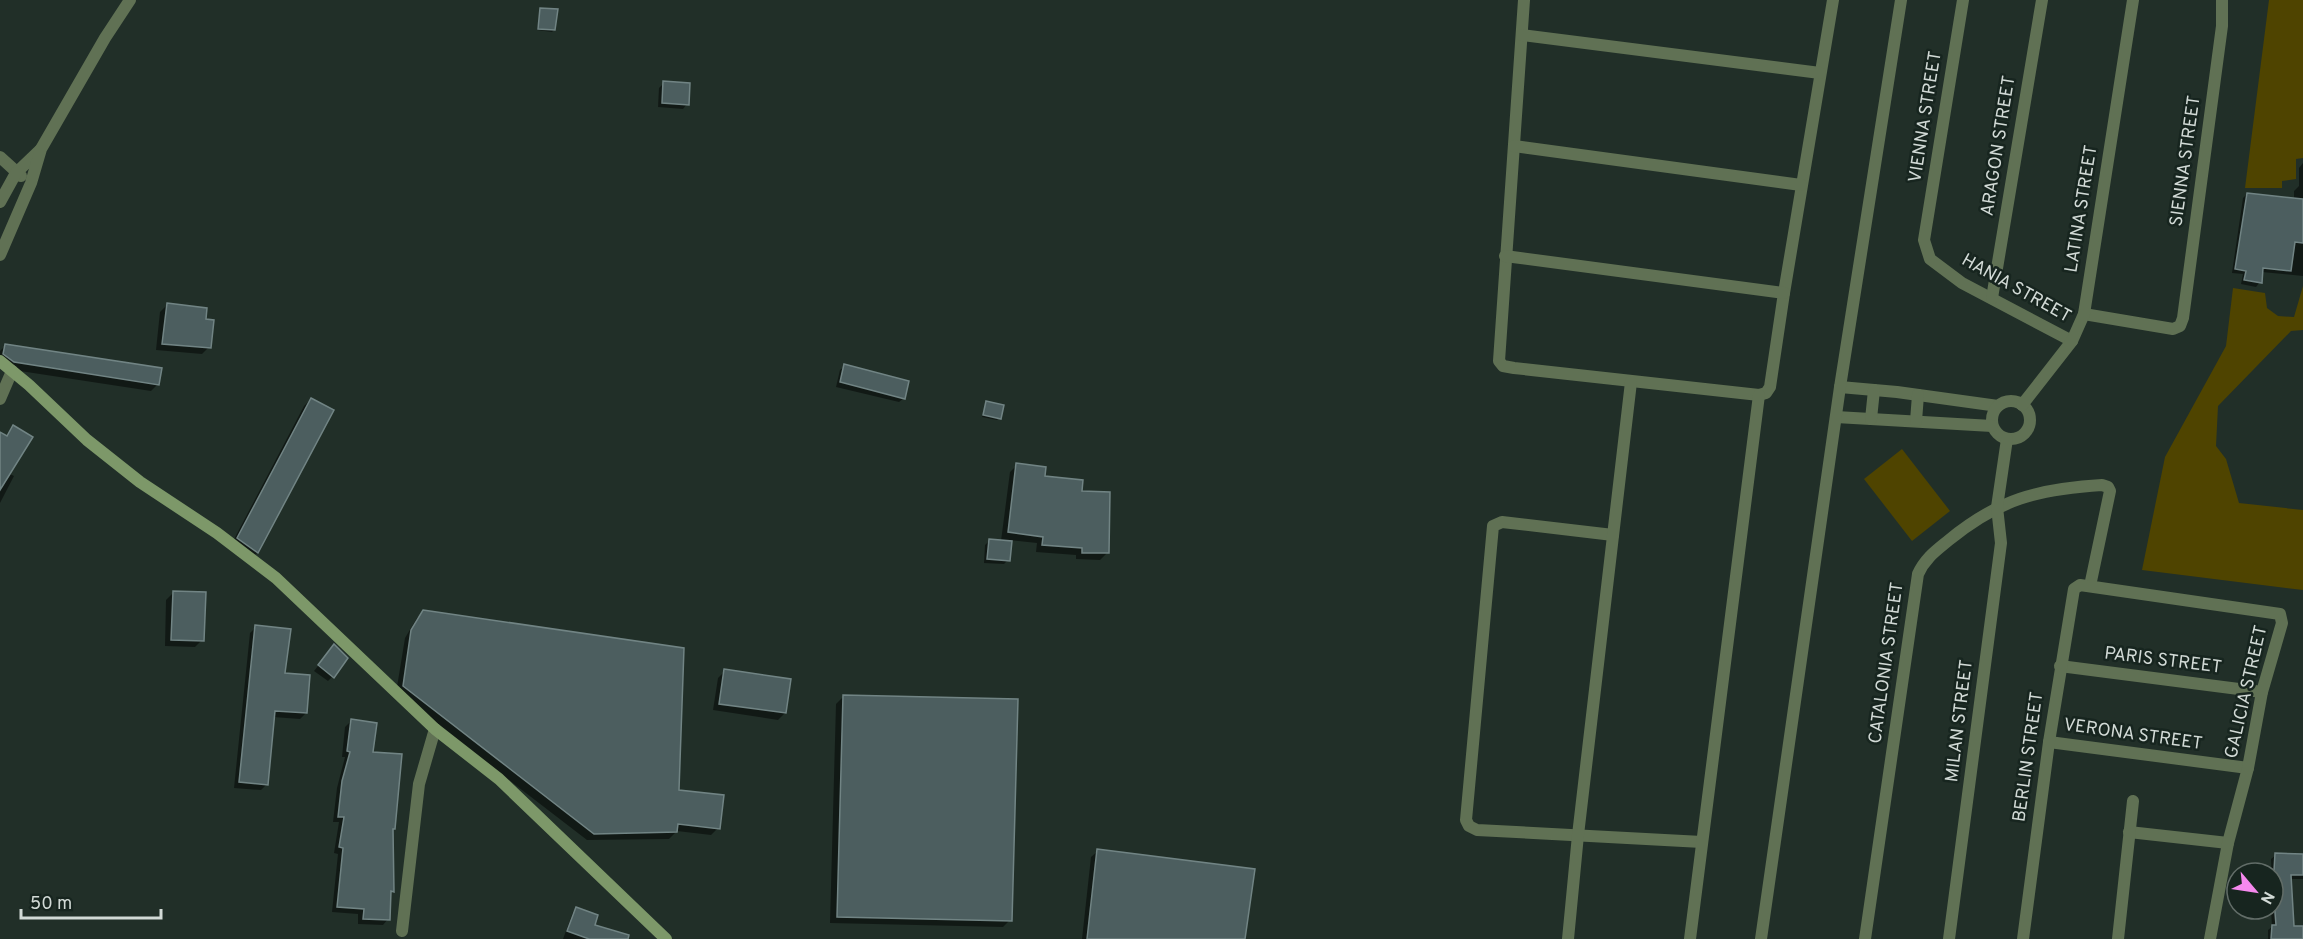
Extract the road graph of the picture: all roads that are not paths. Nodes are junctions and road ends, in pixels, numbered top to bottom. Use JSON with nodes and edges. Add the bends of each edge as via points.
{"nodes":[{"id":1,"x":130,"y":0,"type":"edge"},
{"id":2,"x":1524,"y":0,"type":"edge"},
{"id":3,"x":1833,"y":0,"type":"edge"},
{"id":4,"x":1901,"y":0,"type":"edge"},
{"id":5,"x":1963,"y":0,"type":"edge"},
{"id":6,"x":2042,"y":0,"type":"edge"},
{"id":7,"x":2133,"y":0,"type":"edge"},
{"id":8,"x":2222,"y":0,"type":"edge"},
{"id":9,"x":1522,"y":36,"type":"junction"},
{"id":10,"x":1820,"y":73,"type":"junction"},
{"id":11,"x":1514,"y":146,"type":"junction"},
{"id":12,"x":41,"y":149,"type":"junction"},
{"id":13,"x":0,"y":157,"type":"edge"},
{"id":14,"x":16,"y":173,"type":"junction"},
{"id":15,"x":31,"y":183,"type":"junction"},
{"id":16,"x":1801,"y":185,"type":"junction"},
{"id":17,"x":0,"y":202,"type":"edge"},
{"id":18,"x":1924,"y":240,"type":"joint"},
{"id":19,"x":0,"y":255,"type":"edge"},
{"id":20,"x":1505,"y":256,"type":"junction"},
{"id":21,"x":1784,"y":293,"type":"junction"},
{"id":22,"x":1992,"y":298,"type":"junction"},
{"id":23,"x":2084,"y":314,"type":"junction"},
{"id":24,"x":2072,"y":341,"type":"junction"},
{"id":25,"x":0,"y":361,"type":"edge"},
{"id":26,"x":12,"y":371,"type":"junction"},
{"id":27,"x":1631,"y":382,"type":"junction"},
{"id":28,"x":1840,"y":387,"type":"junction"},
{"id":29,"x":1874,"y":390,"type":"junction"},
{"id":30,"x":1759,"y":395,"type":"junction"},
{"id":31,"x":1918,"y":395,"type":"junction"},
{"id":32,"x":0,"y":399,"type":"edge"},
{"id":33,"x":2022,"y":405,"type":"junction"},
{"id":34,"x":1998,"y":406,"type":"junction"},
{"id":35,"x":1836,"y":417,"type":"junction"},
{"id":36,"x":1871,"y":419,"type":"junction"},
{"id":37,"x":1916,"y":421,"type":"junction"},
{"id":38,"x":1992,"y":426,"type":"junction"},
{"id":39,"x":2007,"y":439,"type":"junction"},
{"id":40,"x":2108,"y":487,"type":"joint"},
{"id":41,"x":1997,"y":507,"type":"junction"},
{"id":42,"x":1613,"y":535,"type":"junction"},
{"id":43,"x":2085,"y":585,"type":"junction"},
{"id":44,"x":2060,"y":666,"type":"junction"},
{"id":45,"x":2262,"y":692,"type":"junction"},
{"id":46,"x":435,"y":729,"type":"junction"},
{"id":47,"x":2049,"y":742,"type":"junction"},
{"id":48,"x":2248,"y":768,"type":"junction"},
{"id":49,"x":2133,"y":801,"type":"dead end"},
{"id":50,"x":2129,"y":832,"type":"junction"},
{"id":51,"x":1578,"y":835,"type":"junction"},
{"id":52,"x":1702,"y":842,"type":"junction"},
{"id":53,"x":2228,"y":843,"type":"junction"},
{"id":54,"x":402,"y":931,"type":"dead end"},
{"id":55,"x":666,"y":939,"type":"edge"},
{"id":56,"x":1568,"y":939,"type":"edge"},
{"id":57,"x":1690,"y":939,"type":"edge"},
{"id":58,"x":1761,"y":939,"type":"edge"},
{"id":59,"x":1865,"y":939,"type":"edge"},
{"id":60,"x":1949,"y":939,"type":"edge"},
{"id":61,"x":2023,"y":939,"type":"edge"},
{"id":62,"x":2118,"y":939,"type":"edge"},
{"id":63,"x":2210,"y":939,"type":"edge"}],
"edges":[{"from":1,"to":12,"type":"street"},
{"from":2,"to":9,"type":"street"},
{"from":3,"to":10,"type":"street"},
{"from":4,"to":28,"type":"street"},
{"from":5,"to":18,"type":"street","name":"VIENNA STREET"},
{"from":6,"to":22,"type":"street","name":"ARAGON STREET"},
{"from":7,"to":23,"type":"street","name":"LATINA STREET"},
{"from":8,"to":23,"type":"street","name":"SIENNA STREET","via":[[2221,37],[2180,327]]},
{"from":9,"to":10,"type":"street"},
{"from":9,"to":11,"type":"street"},
{"from":10,"to":16,"type":"street"},
{"from":11,"to":16,"type":"street"},
{"from":11,"to":20,"type":"street"},
{"from":12,"to":14,"type":"street"},
{"from":12,"to":15,"type":"street"},
{"from":13,"to":14,"type":"street"},
{"from":14,"to":15,"type":"street"},
{"from":14,"to":17,"type":"street"},
{"from":15,"to":19,"type":"street"},
{"from":16,"to":21,"type":"street"},
{"from":18,"to":22,"type":"street","name":"HANIA STREET","via":[[1930,259],[1962,284]]},
{"from":20,"to":21,"type":"street"},
{"from":20,"to":27,"type":"street","via":[[1499,351],[1503,366]]},
{"from":21,"to":30,"type":"street","via":[[1770,387]]},
{"from":22,"to":24,"type":"street","name":"HANIA STREET"},
{"from":23,"to":24,"type":"street","name":"LATINA STREET"},
{"from":24,"to":33,"type":"street","name":"LATINA STREET"},
{"from":25,"to":26,"type":"street"},
{"from":26,"to":32,"type":"street"},
{"from":26,"to":46,"type":"street","via":[[140,482],[276,578]]},
{"from":27,"to":30,"type":"street"},
{"from":27,"to":42,"type":"street"},
{"from":28,"to":29,"type":"street"},
{"from":28,"to":35,"type":"street"},
{"from":29,"to":31,"type":"street"},
{"from":29,"to":36,"type":"street"},
{"from":30,"to":52,"type":"street"},
{"from":31,"to":34,"type":"street"},
{"from":31,"to":37,"type":"street"},
{"from":33,"to":34,"type":"street","via":[[2010,402]]},
{"from":33,"to":39,"type":"street","via":[[2029,416],[2028,428],[2019,437]]},
{"from":34,"to":38,"type":"street"},
{"from":35,"to":36,"type":"street"},
{"from":35,"to":58,"type":"street"},
{"from":36,"to":37,"type":"street"},
{"from":37,"to":38,"type":"street"},
{"from":38,"to":39,"type":"street"},
{"from":39,"to":41,"type":"street","name":"MILAN STREET"},
{"from":40,"to":41,"type":"street","name":"CATALONIA STREET","via":[[2059,488]]},
{"from":40,"to":43,"type":"street","name":"BERLIN STREET"},
{"from":41,"to":59,"type":"street","name":"CATALONIA STREET","via":[[1928,558],[1918,574]]},
{"from":41,"to":60,"type":"street","name":"MILAN STREET","via":[[2001,543]]},
{"from":42,"to":51,"type":"street"},
{"from":42,"to":51,"type":"street","via":[[1502,522],[1492,529],[1466,820],[1477,830]]},
{"from":43,"to":44,"type":"street","name":"BERLIN STREET","via":[[2074,589]]},
{"from":43,"to":45,"type":"street","name":"GALICIA STREET","via":[[2280,614],[2282,622]]},
{"from":44,"to":45,"type":"street","name":"PARIS STREET"},
{"from":44,"to":47,"type":"street","name":"BERLIN STREET"},
{"from":45,"to":48,"type":"street","name":"GALICIA STREET"},
{"from":46,"to":54,"type":"street","via":[[419,784]]},
{"from":46,"to":55,"type":"street","via":[[499,779]]},
{"from":47,"to":48,"type":"street","name":"VERONA STREET"},
{"from":47,"to":61,"type":"street","name":"BERLIN STREET"},
{"from":48,"to":53,"type":"street","name":"GALICIA STREET"},
{"from":49,"to":50,"type":"street"},
{"from":50,"to":53,"type":"street"},
{"from":50,"to":62,"type":"street"},
{"from":51,"to":52,"type":"street"},
{"from":51,"to":56,"type":"street"},
{"from":52,"to":57,"type":"street"},
{"from":53,"to":63,"type":"street","name":"GALICIA STREET"}]}
